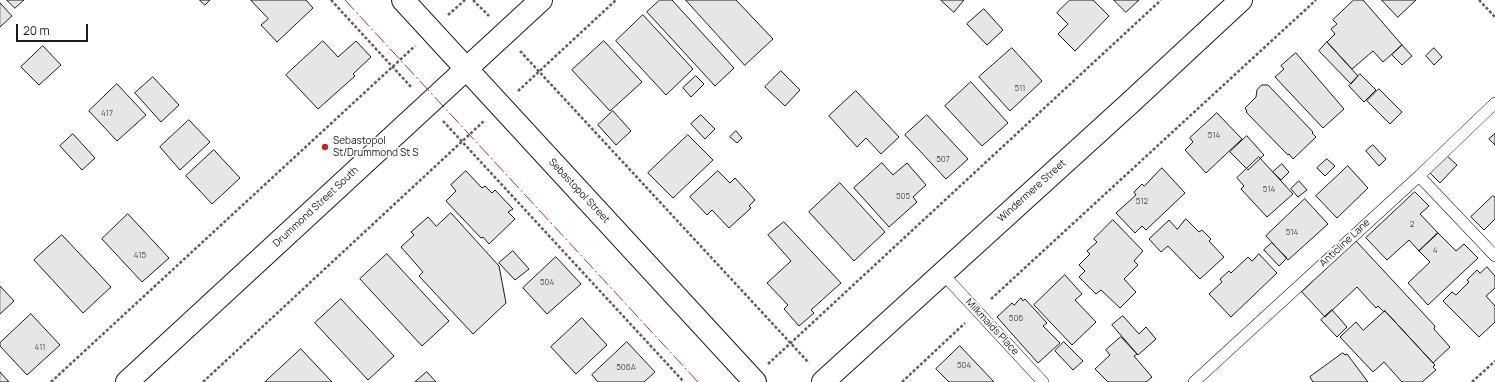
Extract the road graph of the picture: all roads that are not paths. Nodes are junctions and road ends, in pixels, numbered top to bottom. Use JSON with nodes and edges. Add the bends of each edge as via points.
{"nodes":[{"id":1,"x":403,"y":0,"type":"edge"},
{"id":2,"x":541,"y":0,"type":"edge"},
{"id":3,"x":1241,"y":0,"type":"edge"},
{"id":4,"x":466,"y":69,"type":"junction"},
{"id":5,"x":1495,"y":103,"type":"edge"},
{"id":6,"x":1419,"y":176,"type":"junction"},
{"id":7,"x":1495,"y":256,"type":"edge"},
{"id":8,"x":942,"y":273,"type":"junction"},
{"id":9,"x":754,"y":380,"type":"edge"},
{"id":10,"x":127,"y":382,"type":"edge"},
{"id":11,"x":823,"y":382,"type":"edge"},
{"id":12,"x":1043,"y":382,"type":"edge"},
{"id":13,"x":1194,"y":382,"type":"edge"}],
"edges":[{"from":1,"to":4,"type":"street","name":"Sebastopol Street"},
{"from":2,"to":4,"type":"street","name":"Drummond Street South"},
{"from":3,"to":8,"type":"street","name":"Windermere Street"},
{"from":4,"to":9,"type":"street","name":"Sebastopol Street"},
{"from":4,"to":10,"type":"street","name":"Drummond Street South"},
{"from":5,"to":6,"type":"lane","name":"Anticline Lane"},
{"from":6,"to":7,"type":"lane"},
{"from":6,"to":13,"type":"lane","name":"Anticline Lane"},
{"from":8,"to":11,"type":"street","name":"Windermere Street"},
{"from":8,"to":12,"type":"lane","name":"Milkmaids Place"}]}
